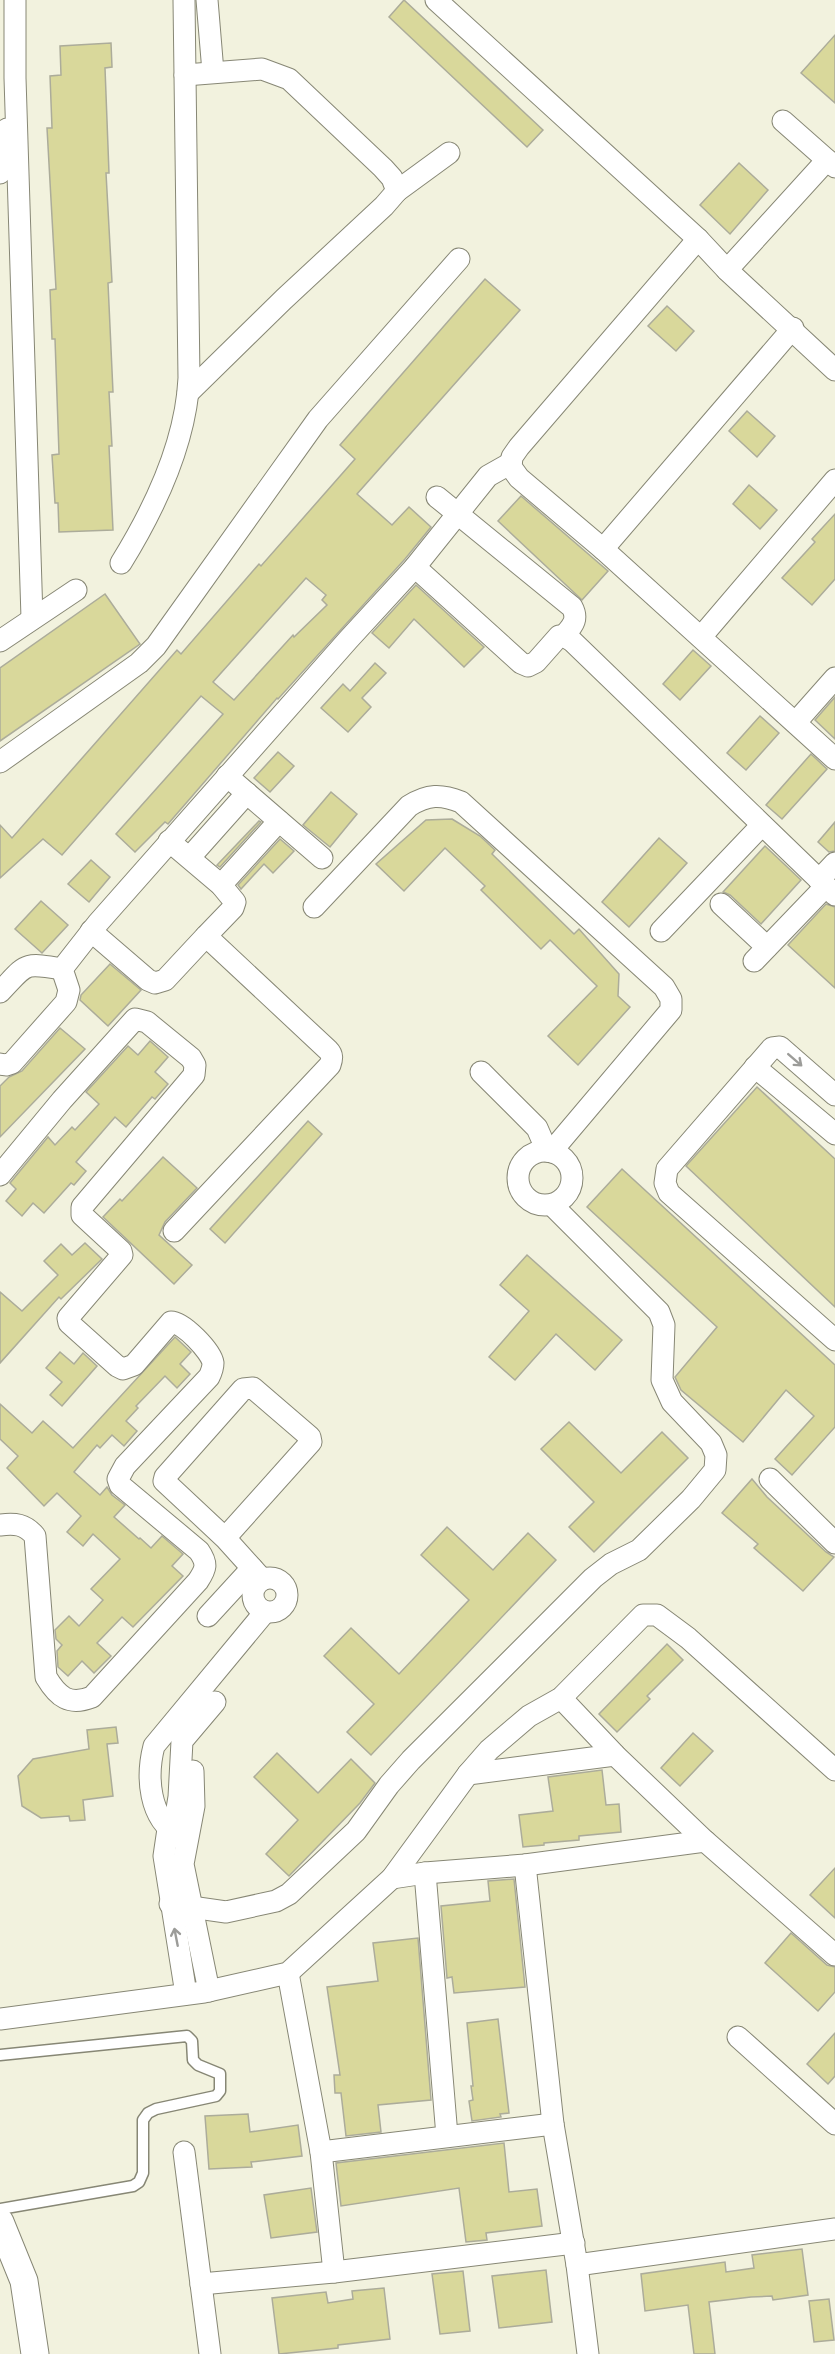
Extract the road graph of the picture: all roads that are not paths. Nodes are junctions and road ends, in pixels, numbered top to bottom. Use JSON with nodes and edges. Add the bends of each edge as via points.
{"nodes":[{"id":1,"x":15,"y":0,"type":"edge"},
{"id":2,"x":184,"y":0,"type":"edge"},
{"id":3,"x":207,"y":0,"type":"edge"},
{"id":4,"x":436,"y":0,"type":"edge"},
{"id":5,"x":213,"y":72,"type":"junction"},
{"id":6,"x":185,"y":75,"type":"junction"},
{"id":7,"x":15,"y":78,"type":"junction"},
{"id":8,"x":783,"y":121,"type":"dead end"},
{"id":9,"x":449,"y":153,"type":"dead end"},
{"id":10,"x":831,"y":163,"type":"edge"},
{"id":11,"x":0,"y":173,"type":"edge"},
{"id":12,"x":397,"y":191,"type":"junction"},
{"id":13,"x":698,"y":239,"type":"junction"},
{"id":14,"x":459,"y":258,"type":"dead end"},
{"id":15,"x":727,"y":270,"type":"junction"},
{"id":16,"x":793,"y":328,"type":"junction"},
{"id":17,"x":833,"y":362,"type":"edge"},
{"id":18,"x":188,"y":393,"type":"junction"},
{"id":19,"x":511,"y":463,"type":"junction"},
{"id":20,"x":835,"y":480,"type":"edge"},
{"id":21,"x":437,"y":497,"type":"dead end"},
{"id":22,"x":458,"y":513,"type":"junction"},
{"id":23,"x":603,"y":549,"type":"junction"},
{"id":24,"x":121,"y":563,"type":"dead end"},
{"id":25,"x":415,"y":567,"type":"junction"},
{"id":26,"x":76,"y":590,"type":"dead end"},
{"id":27,"x":32,"y":618,"type":"junction"},
{"id":28,"x":564,"y":636,"type":"junction"},
{"id":29,"x":701,"y":637,"type":"junction"},
{"id":30,"x":0,"y":641,"type":"edge"},
{"id":31,"x":835,"y":678,"type":"edge"},
{"id":32,"x":796,"y":722,"type":"junction"},
{"id":33,"x":835,"y":759,"type":"edge"},
{"id":34,"x":0,"y":762,"type":"edge"},
{"id":35,"x":227,"y":776,"type":"junction"},
{"id":36,"x":247,"y":793,"type":"junction"},
{"id":37,"x":279,"y":821,"type":"junction"},
{"id":38,"x":762,"y":825,"type":"junction"},
{"id":39,"x":169,"y":841,"type":"junction"},
{"id":40,"x":190,"y":857,"type":"junction"},
{"id":41,"x":322,"y":858,"type":"dead end"},
{"id":42,"x":835,"y":863,"type":"edge"},
{"id":43,"x":221,"y":885,"type":"junction"},
{"id":44,"x":827,"y":887,"type":"edge"},
{"id":45,"x":721,"y":904,"type":"dead end"},
{"id":46,"x":314,"y":907,"type":"dead end"},
{"id":47,"x":91,"y":931,"type":"junction"},
{"id":48,"x":661,"y":931,"type":"dead end"},
{"id":49,"x":206,"y":936,"type":"junction"},
{"id":50,"x":62,"y":969,"type":"junction"},
{"id":51,"x":0,"y":992,"type":"edge"},
{"id":52,"x":0,"y":1064,"type":"edge"},
{"id":53,"x":755,"y":1067,"type":"junction"},
{"id":54,"x":477,"y":1076,"type":"dead end"},
{"id":55,"x":835,"y":1095,"type":"edge"},
{"id":56,"x":835,"y":1134,"type":"edge"},
{"id":57,"x":545,"y":1152,"type":"junction"},
{"id":58,"x":0,"y":1175,"type":"edge"},
{"id":59,"x":552,"y":1205,"type":"junction"},
{"id":60,"x":174,"y":1231,"type":"dead end"},
{"id":61,"x":835,"y":1340,"type":"edge"},
{"id":62,"x":770,"y":1479,"type":"dead end"},
{"id":63,"x":0,"y":1525,"type":"edge"},
{"id":64,"x":225,"y":1538,"type":"junction"},
{"id":65,"x":835,"y":1543,"type":"edge"},
{"id":66,"x":257,"y":1574,"type":"junction"},
{"id":67,"x":265,"y":1612,"type":"junction"},
{"id":68,"x":208,"y":1616,"type":"dead end"},
{"id":69,"x":561,"y":1698,"type":"junction"},
{"id":70,"x":615,"y":1755,"type":"junction"},
{"id":71,"x":835,"y":1770,"type":"edge"},
{"id":72,"x":468,"y":1774,"type":"junction"},
{"id":73,"x":168,"y":1829,"type":"junction"},
{"id":74,"x":187,"y":1840,"type":"junction"},
{"id":75,"x":705,"y":1841,"type":"junction"},
{"id":76,"x":525,"y":1865,"type":"junction"},
{"id":77,"x":425,"y":1873,"type":"junction"},
{"id":78,"x":392,"y":1878,"type":"junction"},
{"id":79,"x":170,"y":1904,"type":"junction"},
{"id":80,"x":193,"y":1906,"type":"junction"},
{"id":81,"x":835,"y":1955,"type":"edge"},
{"id":82,"x":288,"y":1973,"type":"junction"},
{"id":83,"x":209,"y":1991,"type":"junction"},
{"id":84,"x":186,"y":1994,"type":"junction"},
{"id":85,"x":0,"y":2019,"type":"edge"},
{"id":86,"x":738,"y":2037,"type":"dead end"},
{"id":87,"x":0,"y":2055,"type":"edge"},
{"id":88,"x":553,"y":2124,"type":"junction"},
{"id":89,"x":835,"y":2124,"type":"edge"},
{"id":90,"x":447,"y":2136,"type":"junction"},
{"id":91,"x":184,"y":2152,"type":"dead end"},
{"id":92,"x":321,"y":2152,"type":"junction"},
{"id":93,"x":0,"y":2209,"type":"edge"},
{"id":94,"x":0,"y":2222,"type":"edge"},
{"id":95,"x":835,"y":2229,"type":"edge"},
{"id":96,"x":574,"y":2243,"type":"junction"},
{"id":97,"x":577,"y":2265,"type":"junction"},
{"id":98,"x":334,"y":2272,"type":"junction"},
{"id":99,"x":201,"y":2284,"type":"junction"},
{"id":100,"x":35,"y":2354,"type":"edge"},
{"id":101,"x":210,"y":2354,"type":"edge"},
{"id":102,"x":588,"y":2354,"type":"edge"}],
"edges":[{"from":1,"to":7,"type":"street"},
{"from":2,"to":6,"type":"street"},
{"from":3,"to":5,"type":"street"},
{"from":4,"to":13,"type":"street"},
{"from":5,"to":6,"type":"street"},
{"from":5,"to":12,"type":"street","via":[[262,69],[289,80],[383,168]]},
{"from":6,"to":18,"type":"street"},
{"from":7,"to":11,"type":"street"},
{"from":7,"to":27,"type":"street"},
{"from":8,"to":10,"type":"street"},
{"from":9,"to":12,"type":"street"},
{"from":10,"to":15,"type":"street"},
{"from":12,"to":18,"type":"street"},
{"from":13,"to":15,"type":"street"},
{"from":13,"to":19,"type":"street","via":[[519,447]]},
{"from":14,"to":34,"type":"street","via":[[318,419],[156,646],[139,663]]},
{"from":15,"to":16,"type":"street"},
{"from":16,"to":17,"type":"street"},
{"from":16,"to":23,"type":"street"},
{"from":18,"to":24,"type":"street","via":[[170,464],[138,536]]},
{"from":19,"to":22,"type":"street","via":[[488,476]]},
{"from":19,"to":23,"type":"street","via":[[519,478]]},
{"from":20,"to":29,"type":"street"},
{"from":21,"to":22,"type":"street"},
{"from":22,"to":25,"type":"street"},
{"from":22,"to":28,"type":"street","via":[[572,607],[576,620]]},
{"from":23,"to":29,"type":"street"},
{"from":25,"to":28,"type":"street","via":[[521,663],[528,666],[536,662],[555,639]]},
{"from":25,"to":35,"type":"street"},
{"from":26,"to":27,"type":"street"},
{"from":27,"to":30,"type":"street"},
{"from":28,"to":38,"type":"street"},
{"from":29,"to":32,"type":"street"},
{"from":31,"to":32,"type":"street"},
{"from":32,"to":33,"type":"street"},
{"from":35,"to":36,"type":"street"},
{"from":35,"to":39,"type":"street"},
{"from":36,"to":37,"type":"street"},
{"from":36,"to":40,"type":"street"},
{"from":37,"to":41,"type":"street"},
{"from":37,"to":43,"type":"street"},
{"from":38,"to":44,"type":"street"},
{"from":38,"to":48,"type":"street"},
{"from":39,"to":40,"type":"street"},
{"from":39,"to":47,"type":"street"},
{"from":40,"to":43,"type":"street"},
{"from":42,"to":44,"type":"street"},
{"from":43,"to":49,"type":"street","via":[[235,902]]},
{"from":44,"to":45,"type":"street","via":[[760,954]]},
{"from":46,"to":57,"type":"street","via":[[409,806],[433,795],[446,796],[461,802],[664,987],[671,999],[671,1010]]},
{"from":47,"to":49,"type":"street","via":[[155,982],[165,980]]},
{"from":47,"to":50,"type":"street"},
{"from":49,"to":60,"type":"street","via":[[328,1050],[332,1060]]},
{"from":50,"to":51,"type":"street","via":[[34,964],[24,968]]},
{"from":50,"to":52,"type":"street","via":[[69,990],[66,1002],[12,1063]]},
{"from":53,"to":55,"type":"street","one_way":true,"via":[[769,1049],[780,1047]]},
{"from":53,"to":56,"type":"street"},
{"from":53,"to":61,"type":"street","via":[[667,1169],[665,1183],[669,1193]]},
{"from":54,"to":57,"type":"street"},
{"from":57,"to":59,"type":"street","via":[[562,1157],[573,1180],[566,1196]]},
{"from":57,"to":59,"type":"street","via":[[529,1156],[522,1163],[518,1181],[526,1198]]},
{"from":58,"to":63,"type":"street","via":[[135,1019],[147,1022],[191,1058],[194,1075],[82,1207],[82,1215],[122,1255],[69,1318],[69,1323],[123,1369],[134,1365],[171,1322],[183,1326],[210,1356],[209,1377],[125,1466],[118,1479],[120,1485],[199,1551],[206,1569],[92,1697],[81,1701],[67,1699],[55,1692],[46,1677],[35,1536],[19,1525]]},
{"from":59,"to":80,"type":"street","via":[[659,1312],[664,1325],[662,1380],[672,1402],[711,1443],[716,1470],[639,1550],[600,1572],[439,1731],[389,1785],[356,1831],[289,1894],[276,1901],[226,1912]]},
{"from":62,"to":65,"type":"street"},
{"from":64,"to":64,"type":"street","via":[[311,1442],[253,1388],[243,1389],[164,1479]]},
{"from":64,"to":66,"type":"street"},
{"from":66,"to":67,"type":"street","via":[[254,1599]]},
{"from":66,"to":67,"type":"street","via":[[284,1583],[288,1593],[281,1608]]},
{"from":66,"to":68,"type":"street"},
{"from":67,"to":73,"type":"street","via":[[154,1746],[154,1803]]},
{"from":69,"to":70,"type":"street"},
{"from":69,"to":71,"type":"street","via":[[631,1626],[644,1615],[657,1615],[688,1638]]},
{"from":69,"to":72,"type":"street","via":[[513,1728]]},
{"from":70,"to":72,"type":"street"},
{"from":70,"to":75,"type":"street"},
{"from":72,"to":78,"type":"street"},
{"from":73,"to":74,"type":"street"},
{"from":73,"to":74,"type":"street","via":[[176,1815],[179,1797],[182,1741],[219,1707],[193,1749],[194,1806]]},
{"from":73,"to":79,"type":"street","via":[[164,1856]]},
{"from":74,"to":80,"type":"street","via":[[183,1864]]},
{"from":75,"to":76,"type":"street"},
{"from":75,"to":81,"type":"street"},
{"from":76,"to":77,"type":"street"},
{"from":76,"to":88,"type":"street"},
{"from":77,"to":78,"type":"street"},
{"from":77,"to":90,"type":"street"},
{"from":78,"to":82,"type":"street"},
{"from":79,"to":80,"type":"street"},
{"from":84,"to":79,"type":"street","one_way":true},
{"from":80,"to":83,"type":"street"},
{"from":82,"to":83,"type":"street"},
{"from":82,"to":92,"type":"street"},
{"from":83,"to":84,"type":"street"},
{"from":84,"to":85,"type":"street"},
{"from":86,"to":89,"type":"street"},
{"from":87,"to":93,"type":"lane","via":[[187,2036],[192,2041],[193,2060],[220,2074],[220,2091],[216,2096],[148,2113],[143,2120],[142,2173],[133,2186]]},
{"from":88,"to":90,"type":"street"},
{"from":88,"to":96,"type":"street"},
{"from":90,"to":92,"type":"street"},
{"from":91,"to":99,"type":"street"},
{"from":92,"to":98,"type":"street"},
{"from":94,"to":100,"type":"street","via":[[24,2281]]},
{"from":95,"to":97,"type":"street"},
{"from":96,"to":97,"type":"street"},
{"from":96,"to":98,"type":"street"},
{"from":97,"to":102,"type":"street"},
{"from":98,"to":99,"type":"street"},
{"from":99,"to":101,"type":"street"}]}
